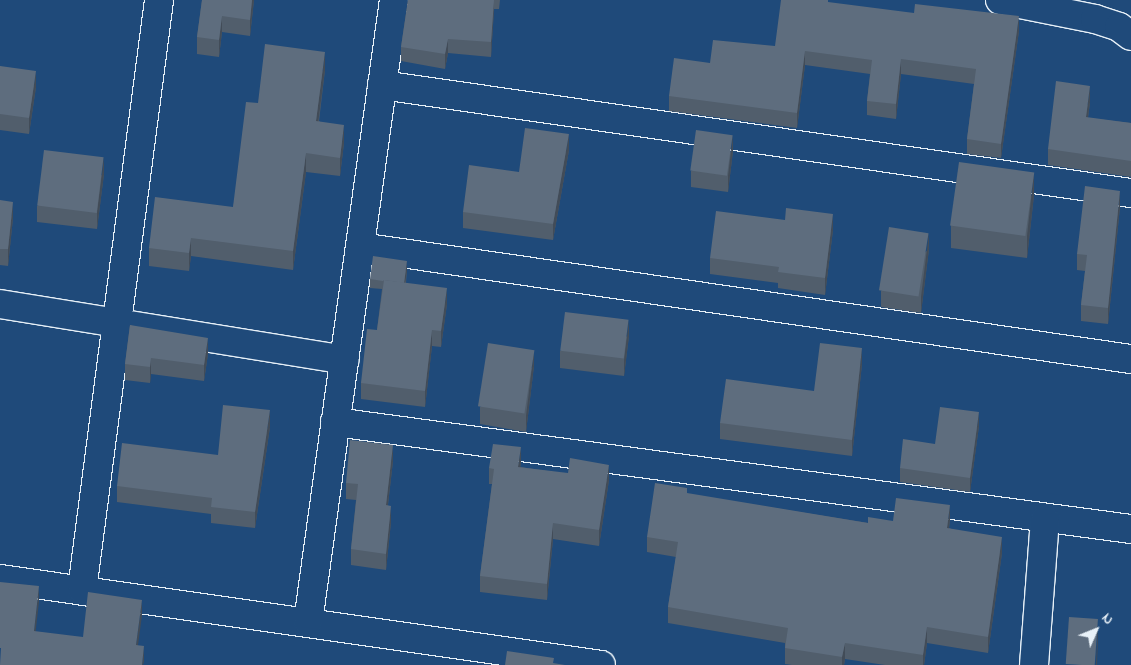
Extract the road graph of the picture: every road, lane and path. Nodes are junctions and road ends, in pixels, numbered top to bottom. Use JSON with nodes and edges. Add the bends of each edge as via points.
{"nodes":[{"id":1,"x":159,"y":0,"type":"edge"},
{"id":2,"x":394,"y":0,"type":"edge"},
{"id":3,"x":1000,"y":0,"type":"edge"},
{"id":4,"x":1131,"y":36,"type":"edge"},
{"id":5,"x":382,"y":85,"type":"junction"},
{"id":6,"x":1131,"y":193,"type":"edge"},
{"id":7,"x":360,"y":247,"type":"junction"},
{"id":8,"x":0,"y":304,"type":"edge"},
{"id":9,"x":117,"y":323,"type":"junction"},
{"id":10,"x":344,"y":360,"type":"junction"},
{"id":11,"x":1131,"y":360,"type":"edge"},
{"id":12,"x":336,"y":422,"type":"junction"},
{"id":13,"x":1045,"y":519,"type":"junction"},
{"id":14,"x":1131,"y":529,"type":"edge"},
{"id":15,"x":0,"y":579,"type":"edge"},
{"id":16,"x":82,"y":590,"type":"junction"},
{"id":17,"x":308,"y":622,"type":"junction"},
{"id":18,"x":601,"y":665,"type":"edge"},
{"id":19,"x":1034,"y":665,"type":"edge"}],
"edges":[{"from":1,"to":9,"type":"street"},
{"from":2,"to":5,"type":"street"},
{"from":3,"to":4,"type":"street","via":[[1095,19],[1119,27]]},
{"from":5,"to":6,"type":"street"},
{"from":5,"to":7,"type":"street"},
{"from":7,"to":10,"type":"street"},
{"from":7,"to":11,"type":"street"},
{"from":8,"to":9,"type":"street"},
{"from":9,"to":10,"type":"street"},
{"from":9,"to":16,"type":"street"},
{"from":10,"to":12,"type":"street"},
{"from":12,"to":13,"type":"street"},
{"from":12,"to":17,"type":"street"},
{"from":13,"to":14,"type":"street"},
{"from":13,"to":19,"type":"street"},
{"from":15,"to":16,"type":"street"},
{"from":16,"to":17,"type":"street"},
{"from":17,"to":18,"type":"street"}]}
